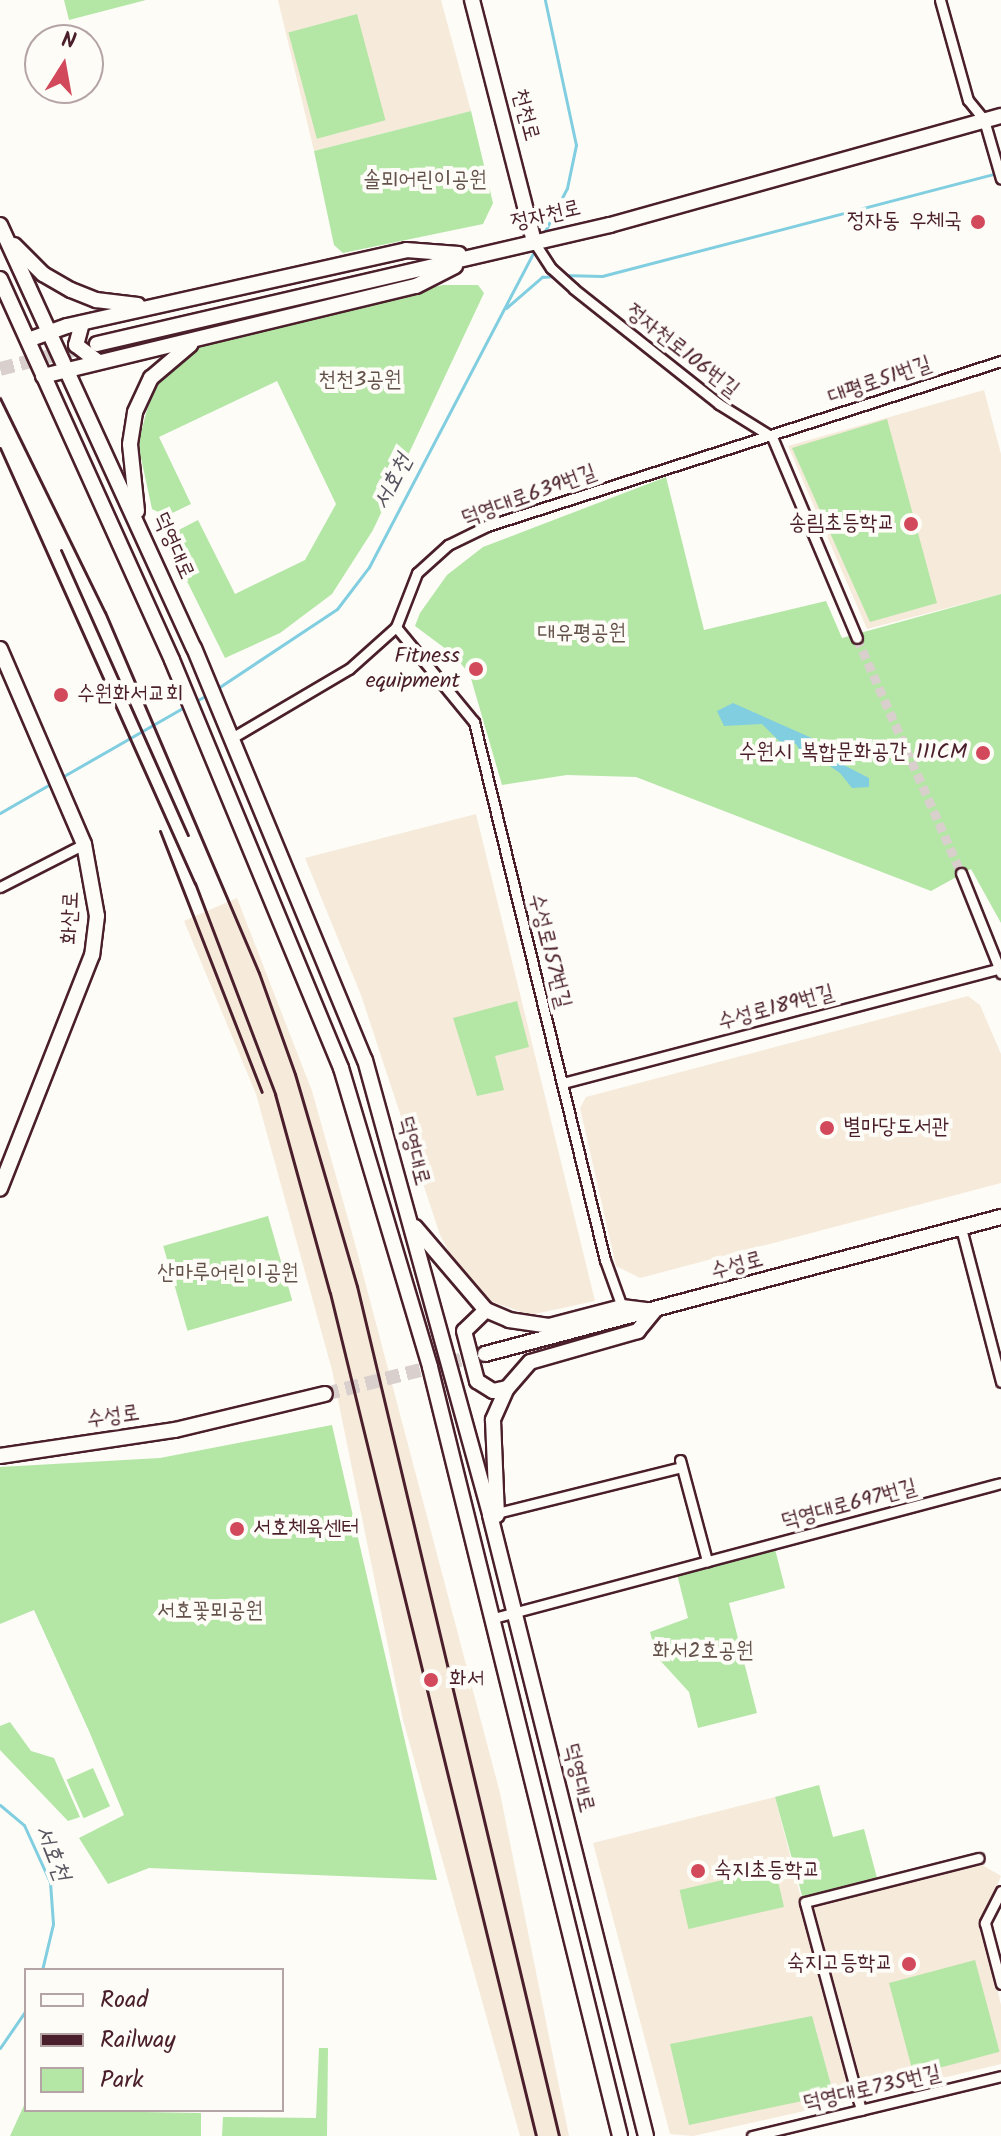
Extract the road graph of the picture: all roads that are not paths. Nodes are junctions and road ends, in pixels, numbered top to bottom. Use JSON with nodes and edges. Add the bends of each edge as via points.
{"nodes":[{"id":1,"x":472,"y":0,"type":"edge"},
{"id":2,"x":940,"y":0,"type":"edge"},
{"id":3,"x":1001,"y":116,"type":"edge"},
{"id":4,"x":984,"y":120,"type":"junction"},
{"id":5,"x":1001,"y":179,"type":"edge"},
{"id":6,"x":2,"y":230,"type":"edge"},
{"id":7,"x":534,"y":242,"type":"junction"},
{"id":8,"x":476,"y":255,"type":"junction"},
{"id":9,"x":0,"y":279,"type":"edge"},
{"id":10,"x":167,"y":304,"type":"junction"},
{"id":11,"x":82,"y":323,"type":"junction"},
{"id":12,"x":50,"y":331,"type":"junction"},
{"id":13,"x":210,"y":335,"type":"junction"},
{"id":14,"x":28,"y":340,"type":"junction"},
{"id":15,"x":97,"y":344,"type":"tunnel mouth"},
{"id":16,"x":96,"y":360,"type":"junction"},
{"id":17,"x":1001,"y":361,"type":"edge"},
{"id":18,"x":67,"y":368,"type":"junction"},
{"id":19,"x":43,"y":376,"type":"junction"},
{"id":20,"x":772,"y":437,"type":"junction"},
{"id":21,"x":137,"y":520,"type":"junction"},
{"id":22,"x":396,"y":627,"type":"junction"},
{"id":23,"x":857,"y":638,"type":"tunnel mouth"},
{"id":24,"x":0,"y":649,"type":"edge"},
{"id":25,"x":229,"y":736,"type":"junction"},
{"id":26,"x":84,"y":844,"type":"junction"},
{"id":27,"x":961,"y":873,"type":"tunnel mouth"},
{"id":28,"x":0,"y":887,"type":"edge"},
{"id":29,"x":1000,"y":970,"type":"edge"},
{"id":30,"x":563,"y":1083,"type":"junction"},
{"id":31,"x":1,"y":1181,"type":"edge"},
{"id":32,"x":1001,"y":1217,"type":"edge"},
{"id":33,"x":409,"y":1220,"type":"junction"},
{"id":34,"x":961,"y":1228,"type":"junction"},
{"id":35,"x":622,"y":1307,"type":"junction"},
{"id":36,"x":486,"y":1310,"type":"junction"},
{"id":37,"x":654,"y":1311,"type":"junction"},
{"id":38,"x":485,"y":1354,"type":"tunnel mouth"},
{"id":39,"x":1001,"y":1382,"type":"edge"},
{"id":40,"x":507,"y":1388,"type":"junction"},
{"id":41,"x":325,"y":1394,"type":"tunnel mouth"},
{"id":42,"x":0,"y":1456,"type":"edge"},
{"id":43,"x":1001,"y":1483,"type":"edge"},
{"id":44,"x":494,"y":1514,"type":"junction"},
{"id":45,"x":707,"y":1561,"type":"junction"},
{"id":46,"x":514,"y":1613,"type":"junction"},
{"id":47,"x":489,"y":1619,"type":"junction"},
{"id":48,"x":979,"y":1858,"type":"dead end"},
{"id":49,"x":1001,"y":1891,"type":"edge"},
{"id":50,"x":1001,"y":1984,"type":"edge"},
{"id":51,"x":1001,"y":2076,"type":"edge"},
{"id":52,"x":861,"y":2110,"type":"junction"},
{"id":53,"x":620,"y":2136,"type":"edge"},
{"id":54,"x":646,"y":2136,"type":"edge"},
{"id":55,"x":752,"y":2136,"type":"edge"}],
"edges":[{"from":1,"to":7,"type":"main road","name":"천천로"},
{"from":2,"to":4,"type":"street","via":[[968,100]]},
{"from":3,"to":4,"type":"main road","name":"정자천로"},
{"from":4,"to":5,"type":"street"},
{"from":4,"to":7,"type":"main road","name":"정자천로"},
{"from":6,"to":10,"type":"main road","via":[[43,274],[71,290],[122,305]]},
{"from":6,"to":12,"type":"main road","name":"덕영대로"},
{"from":7,"to":8,"type":"main road","name":"정자천로"},
{"from":7,"to":20,"type":"street","name":"정자천로106번길","via":[[574,289],[719,404]]},
{"from":8,"to":10,"type":"main road","via":[[406,250]]},
{"from":8,"to":13,"type":"main road","via":[[416,286]]},
{"from":8,"to":15,"type":"main road","name":"정자천로"},
{"from":9,"to":14,"type":"main road","name":"덕영대로"},
{"from":10,"to":11,"type":"main road"},
{"from":11,"to":12,"type":"main road"},
{"from":11,"to":16,"type":"main road","via":[[76,345]]},
{"from":12,"to":14,"type":"main road"},
{"from":12,"to":18,"type":"main road","name":"덕영대로"},
{"from":13,"to":16,"type":"main road"},
{"from":13,"to":21,"type":"main road","via":[[164,364],[135,412],[130,444]]},
{"from":14,"to":19,"type":"main road","name":"덕영대로"},
{"from":16,"to":18,"type":"main road"},
{"from":17,"to":20,"type":"street","name":"대평로51번길"},
{"from":18,"to":19,"type":"main road"},
{"from":18,"to":21,"type":"main road","name":"덕영대로"},
{"from":19,"to":47,"type":"main road","name":"덕영대로","via":[[172,660],[351,1098],[430,1367]]},
{"from":20,"to":22,"type":"street","name":"덕영대로639번길","via":[[560,500],[461,539],[417,573]]},
{"from":20,"to":23,"type":"street"},
{"from":21,"to":25,"type":"main road","name":"덕영대로"},
{"from":22,"to":25,"type":"street","name":"덕영대로639번길","via":[[349,669]]},
{"from":22,"to":30,"type":"street","name":"수성로157번길","via":[[474,722]]},
{"from":24,"to":26,"type":"main road","name":"화산로"},
{"from":25,"to":33,"type":"main road","name":"덕영대로","via":[[365,1060]]},
{"from":26,"to":28,"type":"street"},
{"from":26,"to":31,"type":"main road","name":"화산로","via":[[96,898],[92,955]]},
{"from":27,"to":29,"type":"street","name":"수성로189번길"},
{"from":29,"to":30,"type":"street","name":"수성로189번길"},
{"from":30,"to":35,"type":"street","name":"수성로157번길","via":[[605,1260]]},
{"from":32,"to":34,"type":"main road","name":"수성로"},
{"from":33,"to":36,"type":"main road"},
{"from":33,"to":44,"type":"main road","name":"덕영대로"},
{"from":34,"to":37,"type":"main road","name":"수성로"},
{"from":34,"to":39,"type":"street"},
{"from":35,"to":36,"type":"main road","via":[[549,1326],[528,1326]]},
{"from":35,"to":37,"type":"main road"},
{"from":36,"to":40,"type":"main road","via":[[464,1331],[477,1381],[493,1391]]},
{"from":37,"to":38,"type":"main road","name":"수성로"},
{"from":37,"to":40,"type":"main road","via":[[638,1331],[530,1362]]},
{"from":40,"to":44,"type":"main road","via":[[493,1420]]},
{"from":41,"to":42,"type":"main road","name":"수성로","via":[[175,1430]]},
{"from":43,"to":45,"type":"street","name":"덕영대로697번길"},
{"from":44,"to":45,"type":"street","via":[[680,1463]]},
{"from":44,"to":46,"type":"main road","name":"덕영대로"},
{"from":45,"to":46,"type":"street","name":"덕영대로697번길"},
{"from":46,"to":47,"type":"street","name":"덕영대로697번길"},
{"from":46,"to":54,"type":"main road","name":"덕영대로"},
{"from":47,"to":53,"type":"main road","name":"덕영대로"},
{"from":48,"to":52,"type":"street","via":[[805,1902]]},
{"from":49,"to":50,"type":"street","via":[[985,1923]]},
{"from":51,"to":52,"type":"street","name":"덕영대로735번길"},
{"from":52,"to":55,"type":"street","name":"덕영대로735번길"}]}
